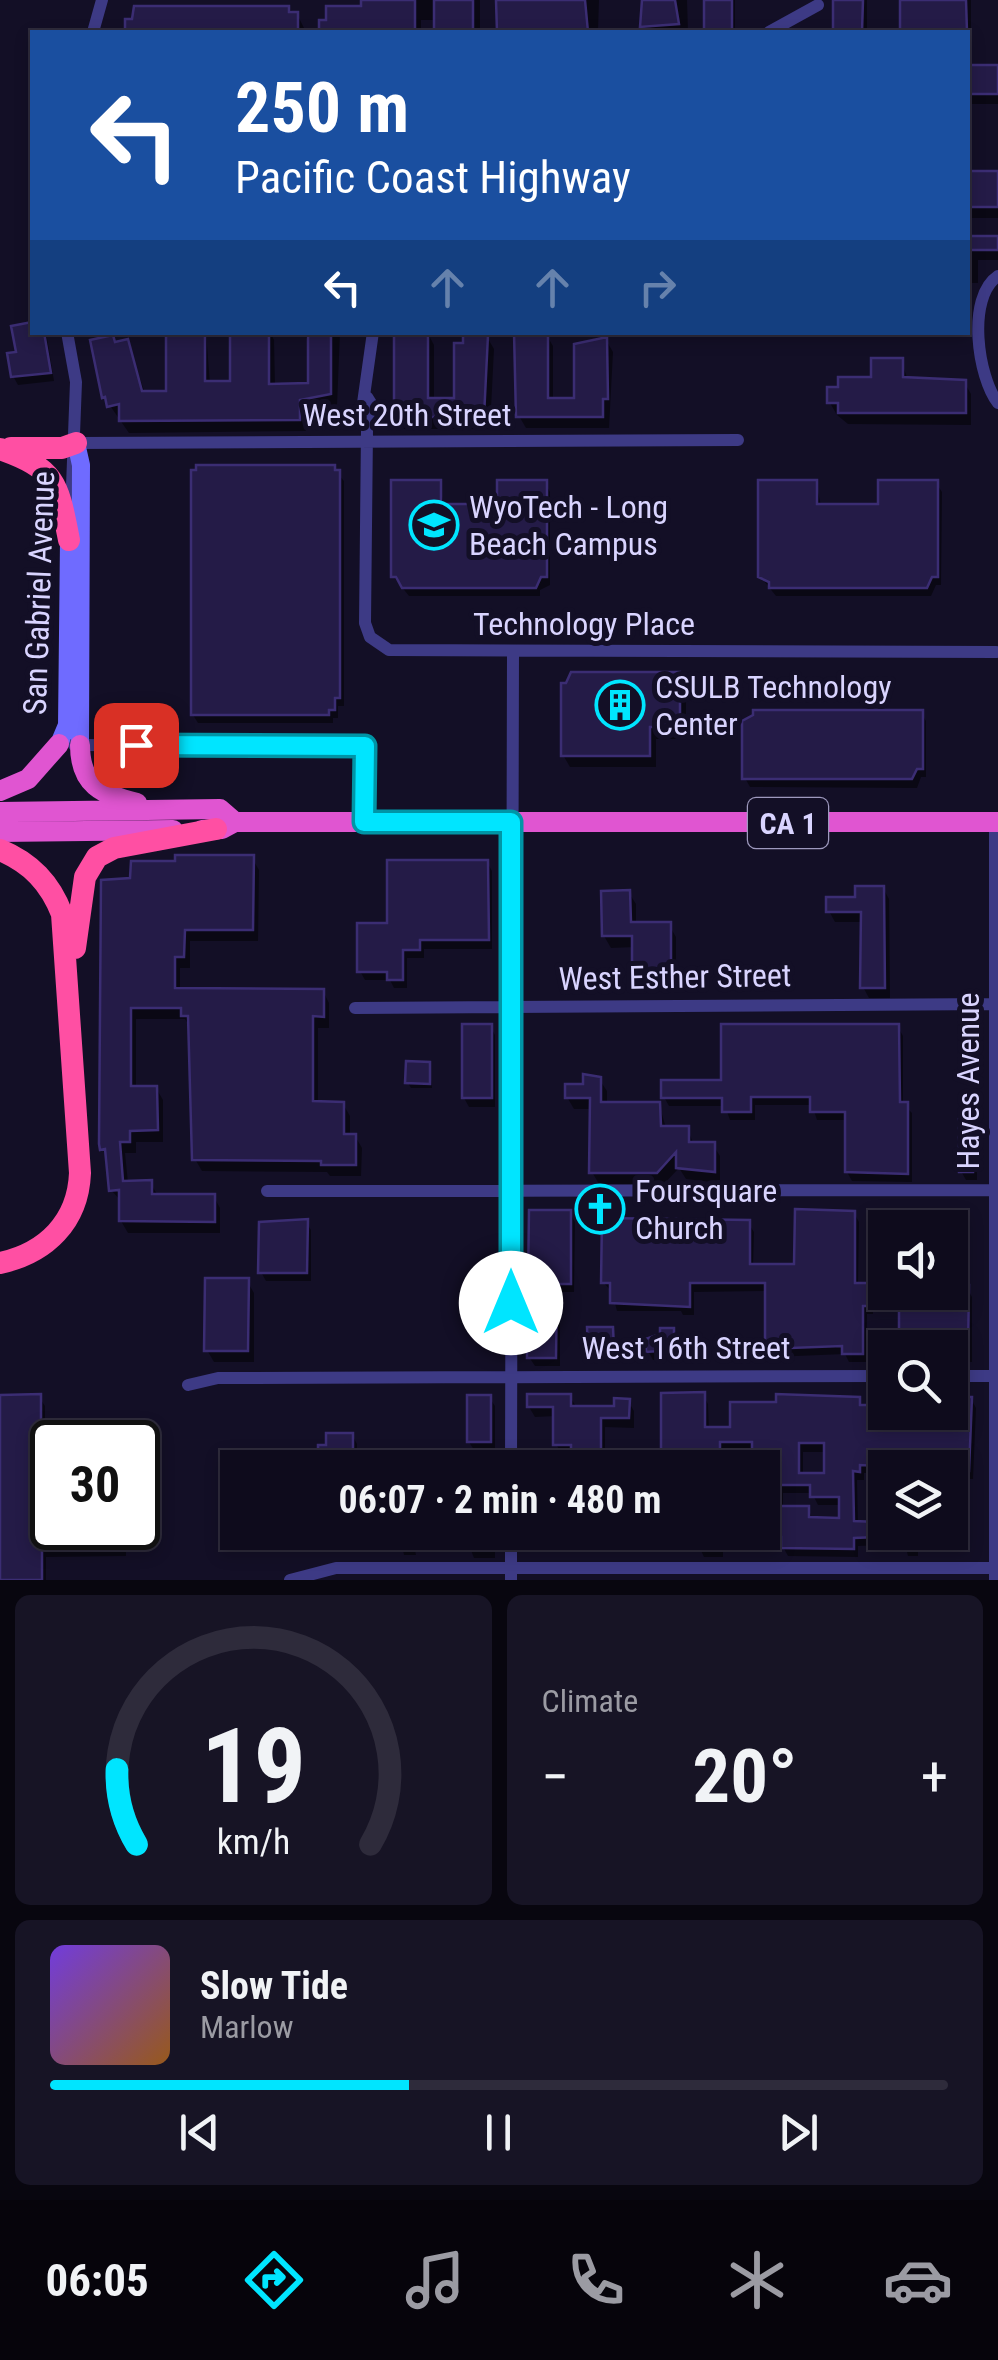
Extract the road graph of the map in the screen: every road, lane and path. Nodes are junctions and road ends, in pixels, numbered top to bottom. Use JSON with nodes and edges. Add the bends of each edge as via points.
{"nodes":[{"id":1,"x":102,"y":0,"type":"edge"},
{"id":2,"x":818,"y":5,"type":"dead end"},
{"id":3,"x":94,"y":30,"type":"edge"},
{"id":4,"x":773,"y":30,"type":"edge"},
{"id":5,"x":998,"y":276,"type":"edge"},
{"id":6,"x":68,"y":335,"type":"edge"},
{"id":7,"x":373,"y":335,"type":"edge"},
{"id":8,"x":998,"y":403,"type":"edge"},
{"id":9,"x":0,"y":436,"type":"edge"},
{"id":10,"x":367,"y":437,"type":"junction"},
{"id":11,"x":738,"y":440,"type":"dead end"},
{"id":12,"x":76,"y":442,"type":"junction"},
{"id":13,"x":0,"y":448,"type":"edge"},
{"id":14,"x":68,"y":540,"type":"junction"},
{"id":15,"x":513,"y":651,"type":"junction"},
{"id":16,"x":996,"y":652,"type":"dead end"},
{"id":17,"x":69,"y":745,"type":"junction"},
{"id":18,"x":0,"y":792,"type":"edge"},
{"id":19,"x":168,"y":810,"type":"junction"},
{"id":20,"x":0,"y":812,"type":"edge"},
{"id":21,"x":364,"y":822,"type":"junction"},
{"id":22,"x":511,"y":822,"type":"junction"},
{"id":23,"x":996,"y":822,"type":"edge"},
{"id":24,"x":225,"y":826,"type":"junction"},
{"id":25,"x":0,"y":832,"type":"edge"},
{"id":26,"x":0,"y":850,"type":"edge"},
{"id":27,"x":68,"y":991,"type":"junction"},
{"id":28,"x":995,"y":1004,"type":"junction"},
{"id":29,"x":509,"y":1006,"type":"junction"},
{"id":30,"x":355,"y":1008,"type":"dead end"},
{"id":31,"x":995,"y":1190,"type":"junction"},
{"id":32,"x":267,"y":1191,"type":"dead end"},
{"id":33,"x":511,"y":1193,"type":"junction"},
{"id":34,"x":0,"y":1263,"type":"edge"},
{"id":35,"x":511,"y":1376,"type":"junction"},
{"id":36,"x":868,"y":1376,"type":"edge"},
{"id":37,"x":968,"y":1376,"type":"edge"},
{"id":38,"x":997,"y":1376,"type":"edge"},
{"id":39,"x":188,"y":1385,"type":"dead end"},
{"id":40,"x":511,"y":1450,"type":"edge"},
{"id":41,"x":511,"y":1574,"type":"edge"},
{"id":42,"x":996,"y":1574,"type":"edge"},
{"id":43,"x":290,"y":1580,"type":"edge"}],
"edges":[{"from":1,"to":3,"type":"street"},
{"from":2,"to":4,"type":"street"},
{"from":5,"to":8,"type":"street","via":[[982,295],[979,324],[982,377]]},
{"from":6,"to":12,"type":"street","name":"San Gabriel Avenue"},
{"from":7,"to":10,"type":"street","via":[[362,421]]},
{"from":9,"to":12,"type":"highway"},
{"from":10,"to":11,"type":"street","name":"West 20th Street"},
{"from":10,"to":12,"type":"street","name":"West 20th Street"},
{"from":10,"to":15,"type":"street","name":"Technology Place","via":[[370,637],[402,652]]},
{"from":12,"to":13,"type":"highway"},
{"from":12,"to":14,"type":"street","name":"San Gabriel Avenue"},
{"from":12,"to":17,"type":"main road","name":"San Gabriel Avenue","via":[[81,465]]},
{"from":13,"to":14,"type":"highway","via":[[32,461],[53,480]]},
{"from":14,"to":17,"type":"main road","name":"San Gabriel Avenue"},
{"from":15,"to":16,"type":"street","name":"Technology Place"},
{"from":15,"to":22,"type":"street"},
{"from":17,"to":18,"type":"highway","via":[[28,779]]},
{"from":17,"to":19,"type":"highway","via":[[95,788]]},
{"from":17,"to":21,"type":"street","via":[[365,746]]},
{"from":19,"to":20,"type":"highway","number":"CA 1"},
{"from":19,"to":24,"type":"highway","number":"CA 1","via":[[220,810]]},
{"from":21,"to":22,"type":"highway","number":"CA 1"},
{"from":21,"to":24,"type":"highway","number":"CA 1"},
{"from":22,"to":23,"type":"highway","number":"CA 1"},
{"from":22,"to":29,"type":"street"},
{"from":23,"to":28,"type":"street","name":"Hayes Avenue"},
{"from":24,"to":25,"type":"highway","number":"CA 1"},
{"from":24,"to":27,"type":"highway","via":[[114,848],[93,861],[81,892]]},
{"from":26,"to":27,"type":"highway","via":[[30,866],[57,902]]},
{"from":27,"to":34,"type":"highway","via":[[78,1193],[51,1240]]},
{"from":28,"to":29,"type":"street","name":"West Esther Street"},
{"from":28,"to":31,"type":"street","name":"Hayes Avenue"},
{"from":29,"to":30,"type":"street","name":"West Esther Street"},
{"from":29,"to":33,"type":"street"},
{"from":31,"to":33,"type":"street"},
{"from":31,"to":38,"type":"street","name":"Hayes Avenue"},
{"from":32,"to":33,"type":"street"},
{"from":33,"to":35,"type":"street"},
{"from":35,"to":36,"type":"street","name":"West 16th Street"},
{"from":35,"to":39,"type":"street","name":"West 16th Street","via":[[218,1378]]},
{"from":35,"to":40,"type":"street"},
{"from":37,"to":38,"type":"street"},
{"from":38,"to":42,"type":"street","name":"Hayes Avenue"},
{"from":41,"to":42,"type":"street"},
{"from":41,"to":43,"type":"street","via":[[336,1568]]}]}
